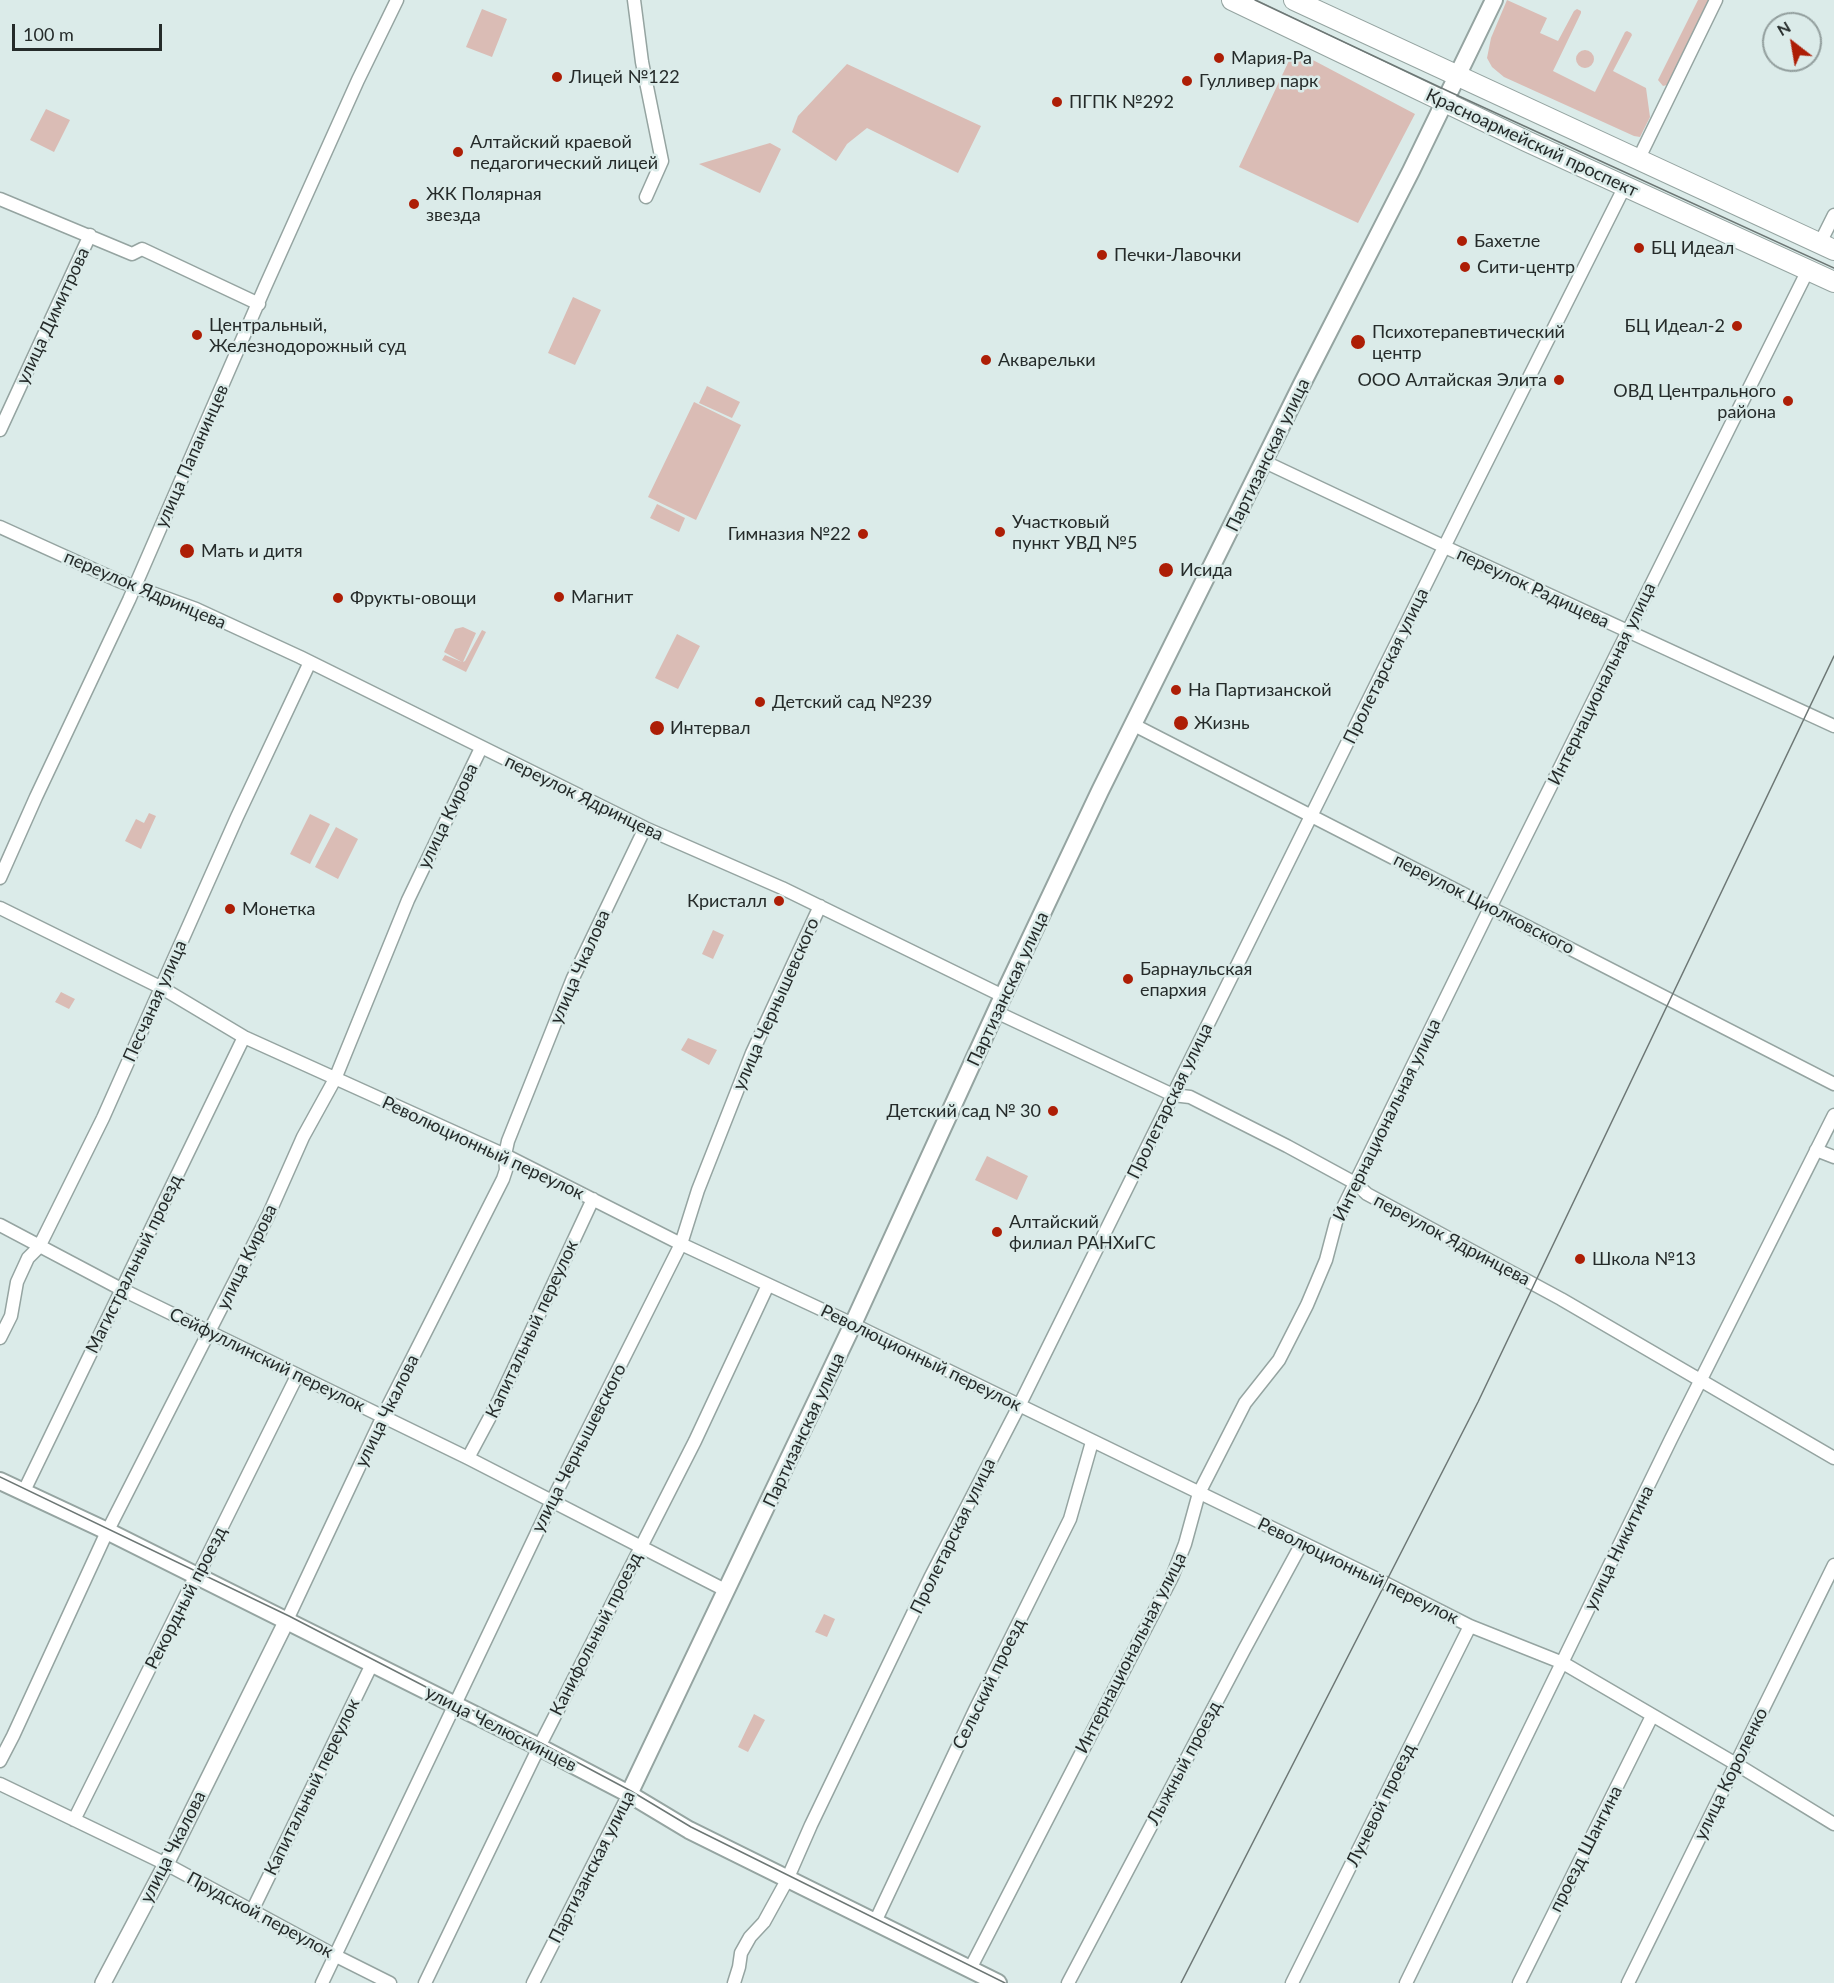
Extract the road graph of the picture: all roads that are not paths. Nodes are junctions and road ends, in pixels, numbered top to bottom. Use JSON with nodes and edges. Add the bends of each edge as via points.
{"nodes":[{"id":1,"x":397,"y":0,"type":"edge"},
{"id":2,"x":634,"y":0,"type":"edge"},
{"id":3,"x":1232,"y":0,"type":"edge"},
{"id":4,"x":1294,"y":0,"type":"edge"},
{"id":5,"x":1494,"y":0,"type":"edge"},
{"id":6,"x":1716,"y":0,"type":"edge"},
{"id":7,"x":1457,"y":77,"type":"junction"},
{"id":8,"x":1444,"y":102,"type":"junction"},
{"id":9,"x":1638,"y":160,"type":"junction"},
{"id":10,"x":1625,"y":186,"type":"junction"},
{"id":11,"x":1702,"y":189,"type":"junction"},
{"id":12,"x":646,"y":197,"type":"dead end"},
{"id":13,"x":0,"y":199,"type":"edge"},
{"id":14,"x":1834,"y":215,"type":"edge"},
{"id":15,"x":1689,"y":216,"type":"junction"},
{"id":16,"x":90,"y":235,"type":"junction"},
{"id":17,"x":1827,"y":247,"type":"edge"},
{"id":18,"x":1808,"y":270,"type":"junction"},
{"id":19,"x":1834,"y":282,"type":"edge"},
{"id":20,"x":259,"y":304,"type":"junction"},
{"id":21,"x":0,"y":430,"type":"edge"},
{"id":22,"x":1265,"y":462,"type":"junction"},
{"id":23,"x":0,"y":527,"type":"edge"},
{"id":24,"x":1444,"y":548,"type":"junction"},
{"id":25,"x":134,"y":586,"type":"junction"},
{"id":26,"x":1627,"y":631,"type":"junction"},
{"id":27,"x":310,"y":662,"type":"junction"},
{"id":28,"x":1134,"y":725,"type":"junction"},
{"id":29,"x":1834,"y":726,"type":"edge"},
{"id":30,"x":481,"y":748,"type":"junction"},
{"id":31,"x":1311,"y":816,"type":"junction"},
{"id":32,"x":645,"y":828,"type":"junction"},
{"id":33,"x":0,"y":878,"type":"edge"},
{"id":34,"x":820,"y":906,"type":"junction"},
{"id":35,"x":1491,"y":906,"type":"junction"},
{"id":36,"x":0,"y":908,"type":"edge"},
{"id":37,"x":162,"y":988,"type":"junction"},
{"id":38,"x":1003,"y":996,"type":"junction"},
{"id":39,"x":996,"y":1012,"type":"junction"},
{"id":40,"x":244,"y":1037,"type":"junction"},
{"id":41,"x":335,"y":1079,"type":"junction"},
{"id":42,"x":1834,"y":1084,"type":"edge"},
{"id":43,"x":1173,"y":1095,"type":"junction"},
{"id":44,"x":1834,"y":1115,"type":"edge"},
{"id":45,"x":1816,"y":1150,"type":"junction"},
{"id":46,"x":505,"y":1155,"type":"junction"},
{"id":47,"x":1834,"y":1157,"type":"edge"},
{"id":48,"x":1355,"y":1183,"type":"junction"},
{"id":49,"x":593,"y":1199,"type":"junction"},
{"id":50,"x":0,"y":1226,"type":"edge"},
{"id":51,"x":681,"y":1244,"type":"junction"},
{"id":52,"x":39,"y":1247,"type":"junction"},
{"id":53,"x":768,"y":1285,"type":"junction"},
{"id":54,"x":121,"y":1289,"type":"junction"},
{"id":55,"x":853,"y":1324,"type":"junction"},
{"id":56,"x":210,"y":1333,"type":"junction"},
{"id":57,"x":0,"y":1338,"type":"edge"},
{"id":58,"x":297,"y":1376,"type":"junction"},
{"id":59,"x":1701,"y":1380,"type":"junction"},
{"id":60,"x":1019,"y":1406,"type":"junction"},
{"id":61,"x":383,"y":1416,"type":"junction"},
{"id":62,"x":1092,"y":1442,"type":"junction"},
{"id":63,"x":468,"y":1458,"type":"junction"},
{"id":64,"x":1834,"y":1458,"type":"edge"},
{"id":65,"x":0,"y":1481,"type":"edge"},
{"id":66,"x":24,"y":1491,"type":"junction"},
{"id":67,"x":1199,"y":1493,"type":"junction"},
{"id":68,"x":552,"y":1501,"type":"junction"},
{"id":69,"x":108,"y":1531,"type":"junction"},
{"id":70,"x":1302,"y":1543,"type":"junction"},
{"id":71,"x":641,"y":1545,"type":"junction"},
{"id":72,"x":1834,"y":1565,"type":"edge"},
{"id":73,"x":196,"y":1576,"type":"junction"},
{"id":74,"x":727,"y":1591,"type":"junction"},
{"id":75,"x":287,"y":1620,"type":"junction"},
{"id":76,"x":1470,"y":1626,"type":"junction"},
{"id":77,"x":1563,"y":1663,"type":"junction"},
{"id":78,"x":372,"y":1664,"type":"junction"},
{"id":79,"x":453,"y":1705,"type":"junction"},
{"id":80,"x":1652,"y":1716,"type":"junction"},
{"id":81,"x":539,"y":1747,"type":"junction"},
{"id":82,"x":0,"y":1761,"type":"edge"},
{"id":83,"x":1736,"y":1764,"type":"junction"},
{"id":84,"x":0,"y":1785,"type":"edge"},
{"id":85,"x":629,"y":1794,"type":"junction"},
{"id":86,"x":74,"y":1820,"type":"junction"},
{"id":87,"x":1834,"y":1824,"type":"edge"},
{"id":88,"x":166,"y":1864,"type":"junction"},
{"id":89,"x":788,"y":1879,"type":"junction"},
{"id":90,"x":252,"y":1911,"type":"junction"},
{"id":91,"x":875,"y":1922,"type":"junction"},
{"id":92,"x":336,"y":1956,"type":"junction"},
{"id":93,"x":970,"y":1969,"type":"junction"},
{"id":94,"x":103,"y":1983,"type":"edge"},
{"id":95,"x":322,"y":1983,"type":"edge"},
{"id":96,"x":390,"y":1983,"type":"edge"},
{"id":97,"x":425,"y":1983,"type":"edge"},
{"id":98,"x":533,"y":1983,"type":"edge"},
{"id":99,"x":734,"y":1983,"type":"edge"},
{"id":100,"x":998,"y":1983,"type":"edge"},
{"id":101,"x":1068,"y":1983,"type":"edge"},
{"id":102,"x":1292,"y":1983,"type":"edge"},
{"id":103,"x":1406,"y":1983,"type":"edge"},
{"id":104,"x":1519,"y":1983,"type":"edge"},
{"id":105,"x":1628,"y":1983,"type":"edge"}],
"edges":[{"from":1,"to":20,"type":"street","name":"улица Папанинцев"},
{"from":2,"to":12,"type":"street","via":[[662,161]]},
{"from":3,"to":8,"type":"main road","name":"Красноармейский проспект"},
{"from":4,"to":7,"type":"main road","name":"Красноармейский проспект"},
{"from":5,"to":7,"type":"main road","name":"Партизанская улица"},
{"from":6,"to":9,"type":"street"},
{"from":7,"to":8,"type":"main road","name":"Партизанская улица"},
{"from":7,"to":9,"type":"main road","name":"Красноармейский проспект"},
{"from":8,"to":10,"type":"main road","name":"Красноармейский проспект"},
{"from":8,"to":22,"type":"main road","name":"Партизанская улица"},
{"from":9,"to":11,"type":"main road","name":"Красноармейский проспект"},
{"from":10,"to":15,"type":"main road","name":"Красноармейский проспект"},
{"from":10,"to":24,"type":"street","name":"Пролетарская улица"},
{"from":11,"to":15,"type":"main road"},
{"from":11,"to":17,"type":"main road","name":"Красноармейский проспект"},
{"from":13,"to":16,"type":"street"},
{"from":14,"to":17,"type":"street"},
{"from":15,"to":18,"type":"main road","name":"Красноармейский проспект"},
{"from":16,"to":20,"type":"street","via":[[132,254],[142,249]]},
{"from":16,"to":21,"type":"street","name":"улица Димитрова"},
{"from":18,"to":19,"type":"main road","name":"Красноармейский проспект"},
{"from":18,"to":26,"type":"street","name":"Интернациональная улица"},
{"from":20,"to":25,"type":"street","name":"улица Папанинцев"},
{"from":22,"to":24,"type":"street","name":"переулок Радищева"},
{"from":22,"to":28,"type":"main road","name":"Партизанская улица"},
{"from":23,"to":25,"type":"street","name":"переулок Ядринцева"},
{"from":24,"to":26,"type":"street","name":"переулок Радищева"},
{"from":24,"to":31,"type":"street","name":"Пролетарская улица"},
{"from":25,"to":27,"type":"street","name":"переулок Ядринцева","via":[[196,609]]},
{"from":25,"to":33,"type":"street","name":"улица Папанинцев"},
{"from":26,"to":29,"type":"street","name":"переулок Радищева"},
{"from":26,"to":35,"type":"street","name":"Интернациональная улица"},
{"from":27,"to":30,"type":"street","name":"переулок Ядринцева"},
{"from":27,"to":37,"type":"street","name":"Песчаная улица"},
{"from":28,"to":31,"type":"street","name":"переулок Циолковского"},
{"from":28,"to":38,"type":"main road","name":"Партизанская улица"},
{"from":30,"to":32,"type":"street","name":"переулок Ядринцева"},
{"from":30,"to":41,"type":"street","name":"улица Кирова","via":[[408,900]]},
{"from":31,"to":35,"type":"street","name":"переулок Циолковского"},
{"from":31,"to":43,"type":"street","name":"Пролетарская улица"},
{"from":32,"to":34,"type":"street","name":"переулок Ядринцева"},
{"from":32,"to":46,"type":"street","name":"улица Чкалова","via":[[573,978]]},
{"from":34,"to":38,"type":"street","name":"переулок Ядринцева"},
{"from":34,"to":51,"type":"street","name":"улица Чернышевского","via":[[752,1053]]},
{"from":35,"to":42,"type":"street","name":"переулок Циолковского"},
{"from":35,"to":48,"type":"street","name":"Интернациональная улица"},
{"from":36,"to":37,"type":"street","name":"Революционный переулок"},
{"from":37,"to":40,"type":"street","name":"Революционный переулок"},
{"from":37,"to":52,"type":"street","name":"Песчаная улица"},
{"from":38,"to":39,"type":"main road","name":"Партизанская улица"},
{"from":39,"to":43,"type":"street","name":"переулок Ядринцева"},
{"from":39,"to":55,"type":"main road","name":"Партизанская улица"},
{"from":40,"to":41,"type":"street","name":"Революционный переулок"},
{"from":40,"to":54,"type":"street","name":"Магистральный проезд"},
{"from":41,"to":46,"type":"street","name":"Революционный переулок"},
{"from":41,"to":56,"type":"street","name":"улица Кирова","via":[[303,1137]]},
{"from":43,"to":48,"type":"street","name":"переулок Ядринцева","via":[[1190,1097]]},
{"from":43,"to":60,"type":"street","name":"Пролетарская улица"},
{"from":44,"to":45,"type":"street","name":"улица Никитина"},
{"from":45,"to":47,"type":"street"},
{"from":45,"to":59,"type":"street","name":"улица Никитина"},
{"from":46,"to":49,"type":"street","name":"Революционный переулок"},
{"from":46,"to":61,"type":"street","name":"улица Чкалова","via":[[503,1179]]},
{"from":48,"to":59,"type":"street","name":"переулок Ядринцева","via":[[1367,1194]]},
{"from":48,"to":67,"type":"street","name":"Интернациональная улица","via":[[1336,1222],[1326,1260],[1307,1305],[1279,1360],[1245,1403]]},
{"from":49,"to":51,"type":"street","name":"Революционный переулок"},
{"from":49,"to":63,"type":"street","name":"Капитальный переулок"},
{"from":50,"to":52,"type":"street","name":"Сейфуллинский переулок"},
{"from":51,"to":53,"type":"street","name":"Революционный переулок"},
{"from":51,"to":68,"type":"street","name":"улица Чернышевского"},
{"from":52,"to":54,"type":"street","name":"Сейфуллинский переулок"},
{"from":52,"to":57,"type":"street","name":"Песчаная улица","via":[[28,1258],[17,1282],[11,1316]]},
{"from":53,"to":55,"type":"street","name":"Революционный переулок"},
{"from":53,"to":71,"type":"street","name":"Канифольный проезд"},
{"from":54,"to":56,"type":"street","name":"Сейфуллинский переулок"},
{"from":54,"to":66,"type":"street","name":"Магистральный проезд"},
{"from":55,"to":60,"type":"street","name":"Революционный переулок"},
{"from":55,"to":74,"type":"main road","name":"Партизанская улица"},
{"from":56,"to":58,"type":"street","name":"Сейфуллинский переулок"},
{"from":56,"to":69,"type":"street","name":"улица Кирова"},
{"from":58,"to":61,"type":"street","name":"Сейфуллинский переулок"},
{"from":58,"to":73,"type":"street","name":"Рекордный проезд"},
{"from":59,"to":64,"type":"street","name":"переулок Ядринцева"},
{"from":59,"to":77,"type":"street","name":"улица Никитина"},
{"from":60,"to":62,"type":"street","name":"Революционный переулок"},
{"from":60,"to":89,"type":"street","name":"Пролетарская улица","via":[[930,1578]]},
{"from":61,"to":63,"type":"street","name":"Сейфуллинский переулок"},
{"from":61,"to":75,"type":"street","name":"улица Чкалова"},
{"from":62,"to":67,"type":"street","name":"Революционный переулок"},
{"from":62,"to":91,"type":"street","name":"Сельский проезд","via":[[1070,1519]]},
{"from":63,"to":68,"type":"street","name":"Сейфуллинский переулок"},
{"from":65,"to":66,"type":"main road","name":"улица Челюскинцев"},
{"from":66,"to":69,"type":"main road","name":"улица Челюскинцев"},
{"from":67,"to":70,"type":"street","name":"Революционный переулок"},
{"from":67,"to":93,"type":"street","name":"Интернациональная улица","via":[[1172,1577]]},
{"from":68,"to":71,"type":"street","name":"Сейфуллинский переулок"},
{"from":68,"to":79,"type":"street","name":"улица Чернышевского"},
{"from":69,"to":73,"type":"main road","name":"улица Челюскинцев"},
{"from":69,"to":82,"type":"street","name":"улица Кирова"},
{"from":70,"to":76,"type":"street","name":"Революционный переулок"},
{"from":70,"to":101,"type":"street","name":"Лыжный проезд"},
{"from":71,"to":74,"type":"street","name":"Сейфуллинский переулок"},
{"from":71,"to":81,"type":"street","name":"Канифольный проезд"},
{"from":72,"to":83,"type":"street","name":"улица Короленко"},
{"from":73,"to":75,"type":"main road","name":"улица Челюскинцев"},
{"from":73,"to":86,"type":"street","name":"Рекордный проезд"},
{"from":74,"to":85,"type":"main road","name":"Партизанская улица"},
{"from":75,"to":78,"type":"main road","name":"улица Челюскинцев"},
{"from":75,"to":88,"type":"street","name":"улица Чкалова"},
{"from":76,"to":77,"type":"street","name":"Революционный переулок"},
{"from":76,"to":102,"type":"street","name":"Лучевой проезд"},
{"from":77,"to":80,"type":"street","name":"Революционный переулок"},
{"from":77,"to":103,"type":"street","name":"улица Никитина"},
{"from":78,"to":79,"type":"main road","name":"улица Челюскинцев"},
{"from":78,"to":90,"type":"street","name":"Капитальный переулок"},
{"from":79,"to":81,"type":"main road","name":"улица Челюскинцев"},
{"from":79,"to":92,"type":"street","name":"улица Чернышевского"},
{"from":80,"to":83,"type":"street","name":"Революционный переулок"},
{"from":80,"to":104,"type":"street","name":"проезд Шангина"},
{"from":81,"to":85,"type":"main road","name":"улица Челюскинцев"},
{"from":81,"to":97,"type":"street","name":"Канифольный проезд"},
{"from":83,"to":87,"type":"street","name":"Революционный переулок"},
{"from":83,"to":105,"type":"street","name":"улица Короленко"},
{"from":84,"to":86,"type":"street","name":"Прудской переулок"},
{"from":85,"to":89,"type":"main road","name":"улица Челюскинцев","via":[[689,1830]]},
{"from":85,"to":98,"type":"street","name":"Партизанская улица"},
{"from":86,"to":88,"type":"street","name":"Прудской переулок"},
{"from":88,"to":90,"type":"street","name":"Прудской переулок"},
{"from":88,"to":94,"type":"street","name":"улица Чкалова"},
{"from":89,"to":91,"type":"main road","name":"улица Челюскинцев"},
{"from":89,"to":99,"type":"street","name":"Пролетарская улица","via":[[741,1953]]},
{"from":90,"to":92,"type":"street","name":"Прудской переулок"},
{"from":91,"to":93,"type":"main road","name":"улица Челюскинцев"},
{"from":92,"to":95,"type":"street","name":"улица Чернышевского"},
{"from":92,"to":96,"type":"street","name":"Прудской переулок"},
{"from":93,"to":100,"type":"main road","name":"улица Челюскинцев"}]}
